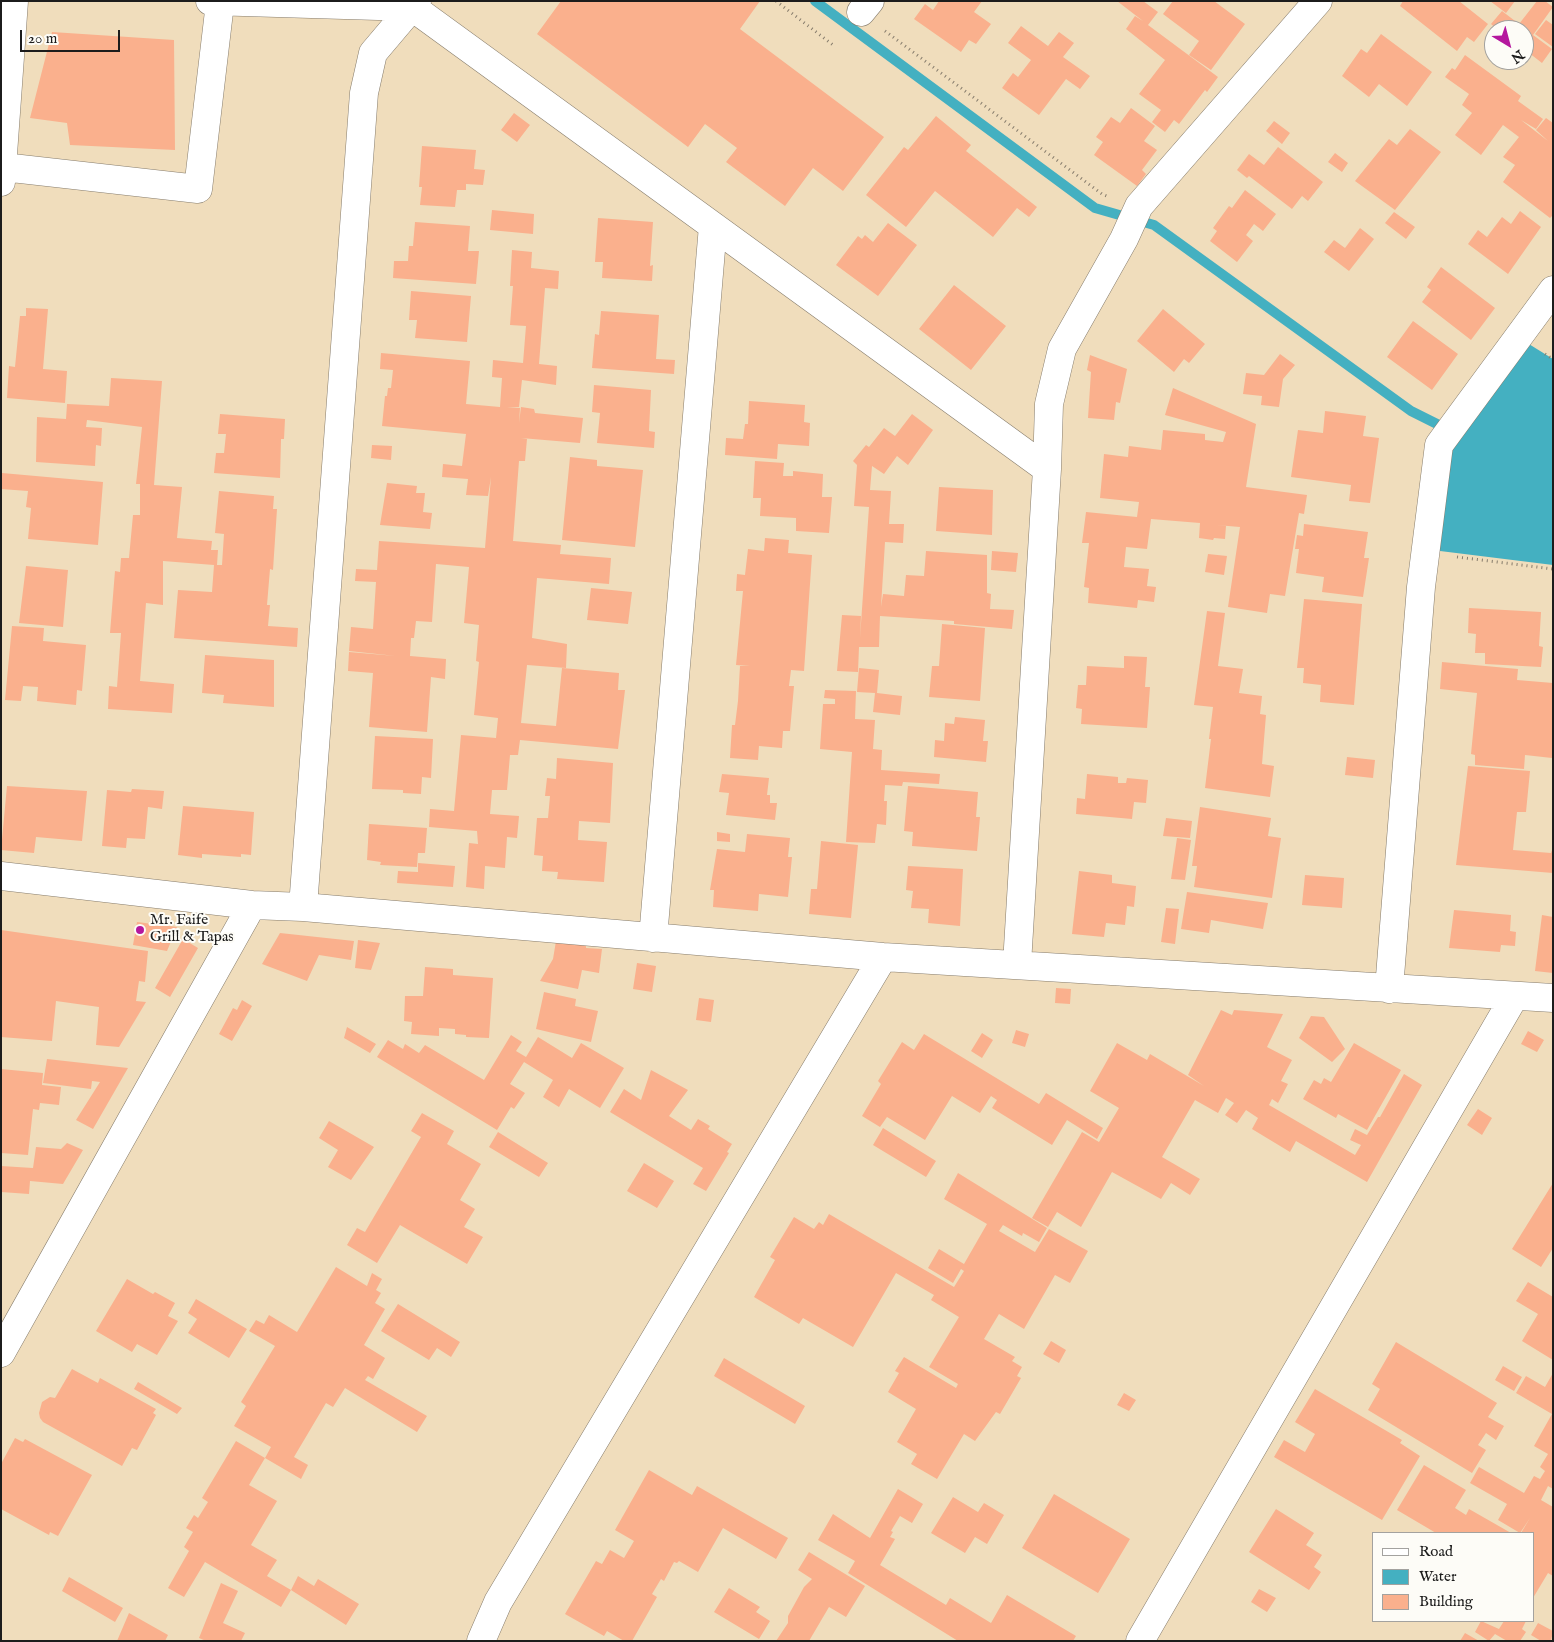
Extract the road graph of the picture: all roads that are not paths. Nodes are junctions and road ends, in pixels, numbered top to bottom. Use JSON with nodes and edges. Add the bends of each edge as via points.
{"nodes":[{"id":1,"x":14,"y":1,"type":"edge"},
{"id":2,"x":1318,"y":1,"type":"edge"},
{"id":3,"x":215,"y":2,"type":"edge"},
{"id":4,"x":414,"y":4,"type":"edge"},
{"id":5,"x":2,"y":174,"type":"edge"},
{"id":6,"x":713,"y":226,"type":"junction"},
{"id":7,"x":1553,"y":290,"type":"edge"},
{"id":8,"x":1047,"y":469,"type":"junction"},
{"id":9,"x":1,"y":876,"type":"edge"},
{"id":10,"x":252,"y":905,"type":"junction"},
{"id":11,"x":303,"y":907,"type":"junction"},
{"id":12,"x":653,"y":938,"type":"junction"},
{"id":13,"x":883,"y":957,"type":"junction"},
{"id":14,"x":1017,"y":964,"type":"junction"},
{"id":15,"x":1389,"y":989,"type":"junction"},
{"id":16,"x":1514,"y":997,"type":"junction"},
{"id":17,"x":1553,"y":998,"type":"edge"},
{"id":18,"x":1,"y":1353,"type":"edge"},
{"id":19,"x":481,"y":1641,"type":"edge"},
{"id":20,"x":1140,"y":1641,"type":"edge"}],
"edges":[{"from":1,"to":5,"type":"street"},
{"from":2,"to":8,"type":"street","via":[[1139,206],[1062,349],[1049,404]]},
{"from":3,"to":4,"type":"street"},
{"from":3,"to":5,"type":"street","via":[[198,189]]},
{"from":4,"to":6,"type":"street"},
{"from":4,"to":11,"type":"street","via":[[373,53],[364,93]]},
{"from":6,"to":8,"type":"street"},
{"from":6,"to":12,"type":"street"},
{"from":7,"to":15,"type":"street","via":[[1439,445],[1426,554]]},
{"from":8,"to":14,"type":"street"},
{"from":9,"to":10,"type":"street"},
{"from":10,"to":11,"type":"street"},
{"from":10,"to":18,"type":"street"},
{"from":11,"to":12,"type":"street"},
{"from":12,"to":13,"type":"street"},
{"from":13,"to":14,"type":"street"},
{"from":13,"to":19,"type":"street","via":[[498,1602]]},
{"from":14,"to":15,"type":"street"},
{"from":15,"to":16,"type":"street"},
{"from":16,"to":17,"type":"street"},
{"from":16,"to":20,"type":"street"}]}
